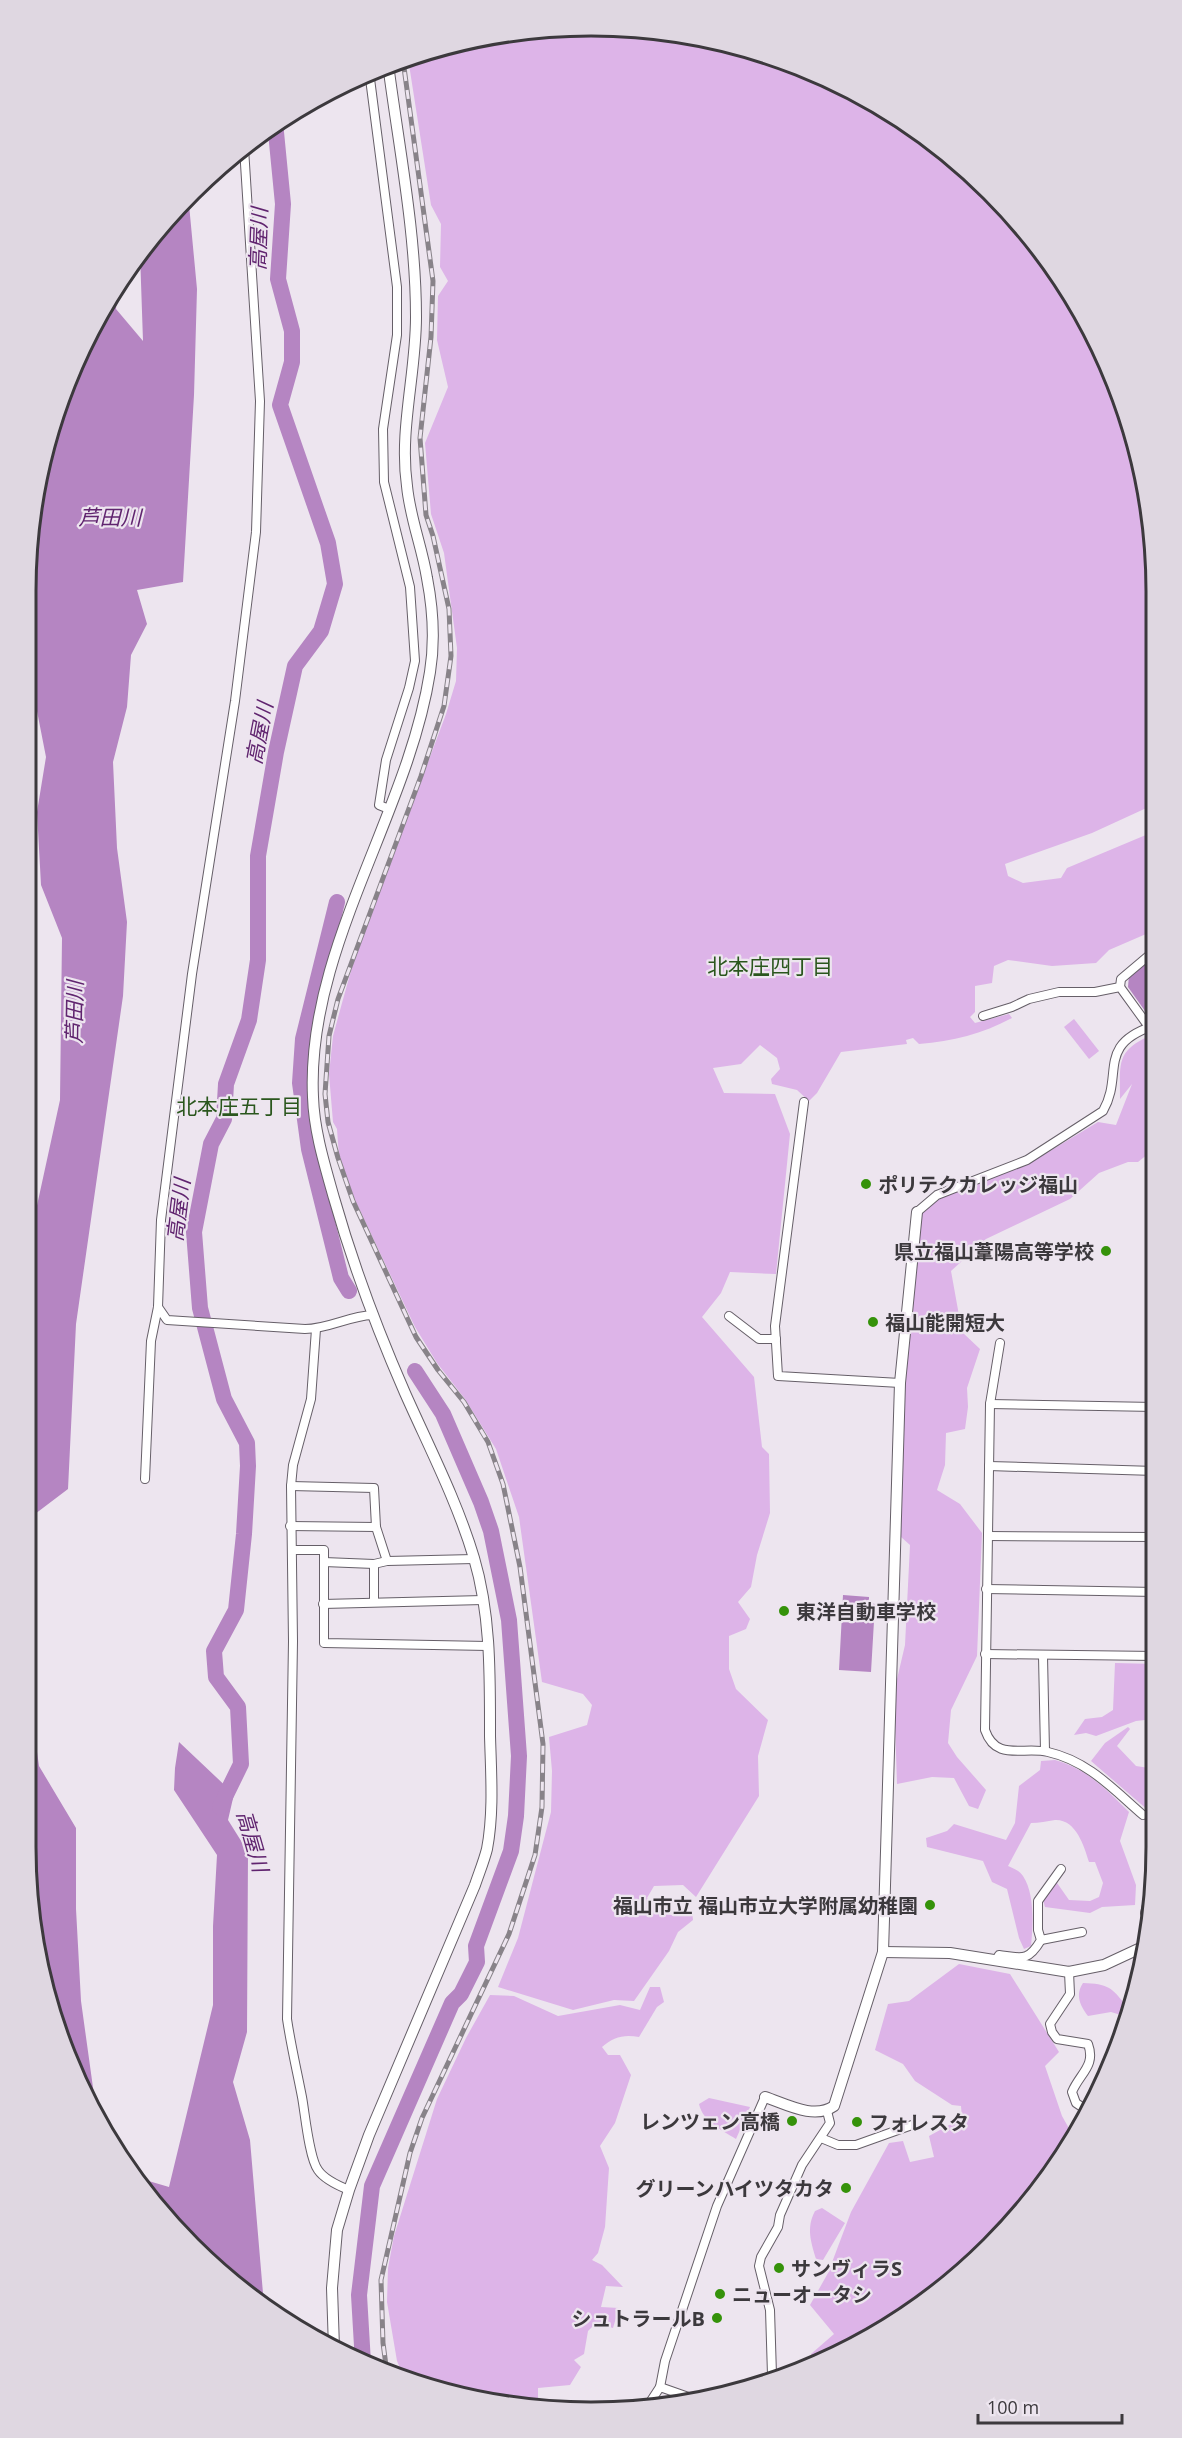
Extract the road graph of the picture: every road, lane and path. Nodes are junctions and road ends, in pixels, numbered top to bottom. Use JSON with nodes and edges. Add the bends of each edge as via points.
{"nodes":[{"id":1,"x":389,"y":74,"type":"edge"},
{"id":2,"x":370,"y":82,"type":"edge"},
{"id":3,"x":245,"y":158,"type":"edge"},
{"id":4,"x":389,"y":809,"type":"junction"},
{"id":5,"x":1146,"y":958,"type":"edge"},
{"id":6,"x":1120,"y":987,"type":"junction"},
{"id":7,"x":983,"y":1016,"type":"dead end"},
{"id":8,"x":1146,"y":1020,"type":"edge"},
{"id":9,"x":1146,"y":1029,"type":"edge"},
{"id":10,"x":804,"y":1102,"type":"dead end"},
{"id":11,"x":917,"y":1212,"type":"joint"},
{"id":12,"x":158,"y":1307,"type":"junction"},
{"id":13,"x":372,"y":1315,"type":"junction"},
{"id":14,"x":729,"y":1316,"type":"dead end"},
{"id":15,"x":316,"y":1329,"type":"junction"},
{"id":16,"x":776,"y":1339,"type":"junction"},
{"id":17,"x":1000,"y":1343,"type":"dead end"},
{"id":18,"x":900,"y":1383,"type":"junction"},
{"id":19,"x":990,"y":1404,"type":"junction"},
{"id":20,"x":1146,"y":1407,"type":"edge"},
{"id":21,"x":989,"y":1466,"type":"junction"},
{"id":22,"x":1146,"y":1471,"type":"edge"},
{"id":23,"x":145,"y":1479,"type":"dead end"},
{"id":24,"x":291,"y":1486,"type":"junction"},
{"id":25,"x":290,"y":1526,"type":"junction"},
{"id":26,"x":376,"y":1527,"type":"junction"},
{"id":27,"x":988,"y":1536,"type":"junction"},
{"id":28,"x":1146,"y":1537,"type":"edge"},
{"id":29,"x":293,"y":1550,"type":"junction"},
{"id":30,"x":474,"y":1559,"type":"junction"},
{"id":31,"x":387,"y":1561,"type":"junction"},
{"id":32,"x":324,"y":1562,"type":"junction"},
{"id":33,"x":374,"y":1564,"type":"junction"},
{"id":34,"x":986,"y":1589,"type":"junction"},
{"id":35,"x":1146,"y":1592,"type":"edge"},
{"id":36,"x":483,"y":1600,"type":"junction"},
{"id":37,"x":374,"y":1601,"type":"junction"},
{"id":38,"x":323,"y":1604,"type":"junction"},
{"id":39,"x":488,"y":1646,"type":"junction"},
{"id":40,"x":985,"y":1654,"type":"junction"},
{"id":41,"x":1043,"y":1656,"type":"junction"},
{"id":42,"x":1146,"y":1656,"type":"edge"},
{"id":43,"x":1045,"y":1751,"type":"junction"},
{"id":44,"x":1143,"y":1815,"type":"dead end"},
{"id":45,"x":1061,"y":1869,"type":"dead end"},
{"id":46,"x":1082,"y":1932,"type":"dead end"},
{"id":47,"x":1041,"y":1940,"type":"junction"},
{"id":48,"x":1136,"y":1950,"type":"edge"},
{"id":49,"x":883,"y":1952,"type":"junction"},
{"id":50,"x":996,"y":1960,"type":"junction"},
{"id":51,"x":1069,"y":1971,"type":"junction"},
{"id":52,"x":765,"y":2097,"type":"joint"},
{"id":53,"x":1081,"y":2107,"type":"edge"},
{"id":54,"x":827,"y":2111,"type":"junction"},
{"id":55,"x":912,"y":2125,"type":"dead end"},
{"id":56,"x":821,"y":2138,"type":"junction"},
{"id":57,"x":349,"y":2190,"type":"junction"},
{"id":58,"x":334,"y":2339,"type":"edge"},
{"id":59,"x":772,"y":2372,"type":"edge"},
{"id":60,"x":660,"y":2387,"type":"junction"},
{"id":61,"x":680,"y":2394,"type":"edge"},
{"id":62,"x":652,"y":2398,"type":"edge"}],
"edges":[{"from":1,"to":4,"type":"street","via":[[416,320],[404,442],[406,486],[427,575],[432,639],[426,691],[414,741]]},
{"from":2,"to":4,"type":"street","via":[[397,287],[397,335],[383,429],[384,482],[410,587],[415,661],[386,760],[379,805]]},
{"from":3,"to":12,"type":"street","via":[[260,401],[256,531],[235,701],[192,974],[161,1220]]},
{"from":4,"to":13,"type":"street","via":[[327,984],[317,1035],[313,1098],[326,1168]]},
{"from":5,"to":6,"type":"street","via":[[1121,979]]},
{"from":6,"to":7,"type":"street","via":[[1029,999]]},
{"from":6,"to":8,"type":"street"},
{"from":9,"to":11,"type":"street","via":[[1117,1050],[1110,1098],[1102,1110],[1027,1160],[937,1195]]},
{"from":10,"to":16,"type":"street"},
{"from":11,"to":18,"type":"street"},
{"from":12,"to":15,"type":"street","via":[[167,1320]]},
{"from":12,"to":23,"type":"street","via":[[151,1341]]},
{"from":13,"to":15,"type":"street","via":[[359,1315]]},
{"from":13,"to":30,"type":"street"},
{"from":14,"to":16,"type":"street","via":[[759,1339]]},
{"from":15,"to":24,"type":"street","via":[[311,1399]]},
{"from":16,"to":18,"type":"street","via":[[778,1376]]},
{"from":17,"to":19,"type":"street"},
{"from":18,"to":49,"type":"street"},
{"from":19,"to":20,"type":"street"},
{"from":19,"to":21,"type":"street"},
{"from":21,"to":22,"type":"street"},
{"from":21,"to":27,"type":"street"},
{"from":24,"to":25,"type":"street"},
{"from":24,"to":26,"type":"street","via":[[374,1488]]},
{"from":25,"to":26,"type":"street"},
{"from":25,"to":29,"type":"street"},
{"from":26,"to":31,"type":"street"},
{"from":27,"to":28,"type":"street"},
{"from":27,"to":34,"type":"street"},
{"from":29,"to":32,"type":"street","via":[[324,1550]]},
{"from":29,"to":57,"type":"street","via":[[287,2019],[291,2054],[318,2170]]},
{"from":30,"to":31,"type":"street"},
{"from":30,"to":36,"type":"street"},
{"from":31,"to":33,"type":"street"},
{"from":32,"to":33,"type":"street"},
{"from":32,"to":38,"type":"street"},
{"from":33,"to":37,"type":"street"},
{"from":34,"to":35,"type":"street"},
{"from":34,"to":40,"type":"street"},
{"from":36,"to":37,"type":"street"},
{"from":36,"to":39,"type":"street"},
{"from":37,"to":38,"type":"street"},
{"from":38,"to":39,"type":"street","via":[[324,1643]]},
{"from":39,"to":57,"type":"street","via":[[491,1814],[487,1851]]},
{"from":40,"to":41,"type":"street"},
{"from":40,"to":43,"type":"street","via":[[985,1731],[989,1743],[998,1749]]},
{"from":41,"to":42,"type":"street"},
{"from":41,"to":43,"type":"street"},
{"from":43,"to":44,"type":"street","via":[[1080,1762]]},
{"from":45,"to":47,"type":"street","via":[[1038,1901]]},
{"from":46,"to":47,"type":"street"},
{"from":47,"to":50,"type":"street","via":[[1033,1953],[1022,1958],[999,1955]]},
{"from":48,"to":51,"type":"street","via":[[1104,1965]]},
{"from":49,"to":50,"type":"street","via":[[950,1953]]},
{"from":49,"to":54,"type":"street","via":[[834,2106]]},
{"from":50,"to":51,"type":"street"},
{"from":51,"to":53,"type":"street","via":[[1070,1994],[1050,2024],[1057,2039],[1088,2044],[1092,2054],[1072,2092]]},
{"from":52,"to":54,"type":"street","via":[[797,2109]]},
{"from":52,"to":60,"type":"street","via":[[717,2206],[665,2361]]},
{"from":54,"to":56,"type":"street","via":[[830,2123]]},
{"from":55,"to":56,"type":"street","via":[[856,2145],[838,2145]]},
{"from":56,"to":59,"type":"street","via":[[802,2165],[759,2266],[770,2310]]},
{"from":57,"to":58,"type":"street","via":[[337,2230],[332,2288]]},
{"from":60,"to":61,"type":"street"},
{"from":60,"to":62,"type":"street"}]}
